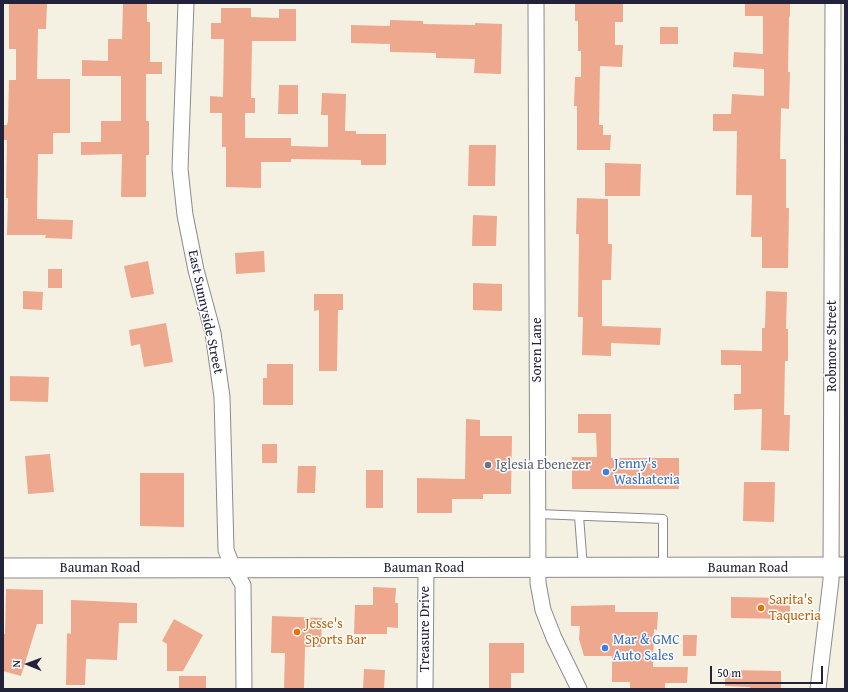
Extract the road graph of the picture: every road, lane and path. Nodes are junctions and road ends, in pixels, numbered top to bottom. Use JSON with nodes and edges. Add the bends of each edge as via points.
{"nodes":[{"id":1,"x":186,"y":3,"type":"edge"},
{"id":2,"x":536,"y":3,"type":"edge"},
{"id":3,"x":834,"y":3,"type":"edge"},
{"id":4,"x":538,"y":514,"type":"junction"},
{"id":5,"x":579,"y":516,"type":"junction"},
{"id":6,"x":838,"y":567,"type":"edge"},
{"id":7,"x":3,"y":568,"type":"edge"},
{"id":8,"x":234,"y":568,"type":"junction"},
{"id":9,"x":426,"y":568,"type":"junction"},
{"id":10,"x":538,"y":568,"type":"junction"},
{"id":11,"x":583,"y":568,"type":"junction"},
{"id":12,"x":663,"y":568,"type":"junction"},
{"id":13,"x":244,"y":689,"type":"edge"},
{"id":14,"x":425,"y":689,"type":"edge"},
{"id":15,"x":579,"y":689,"type":"edge"},
{"id":16,"x":818,"y":689,"type":"edge"}],
"edges":[{"from":1,"to":8,"type":"street","name":"East Sunnyside Street","via":[[180,169],[185,215],[213,333],[222,397],[226,550]]},
{"from":2,"to":4,"type":"street","name":"Soren Lane"},
{"from":3,"to":6,"type":"street","name":"Robmore Street"},
{"from":4,"to":5,"type":"lane"},
{"from":4,"to":10,"type":"street","name":"Soren Lane"},
{"from":5,"to":11,"type":"lane"},
{"from":5,"to":12,"type":"lane","via":[[663,518]]},
{"from":6,"to":12,"type":"street","name":"Bauman Road"},
{"from":6,"to":16,"type":"street","name":"Robmore Street","via":[[830,596]]},
{"from":7,"to":8,"type":"street","name":"Bauman Road"},
{"from":8,"to":9,"type":"street","name":"Bauman Road"},
{"from":8,"to":13,"type":"street","name":"East Sunnyside Street","via":[[243,585]]},
{"from":9,"to":10,"type":"street","name":"Bauman Road"},
{"from":9,"to":14,"type":"street","name":"Treasure Drive"},
{"from":10,"to":11,"type":"street","name":"Bauman Road"},
{"from":10,"to":15,"type":"street","name":"Soren Lane","via":[[543,610]]},
{"from":11,"to":12,"type":"street","name":"Bauman Road"}]}
